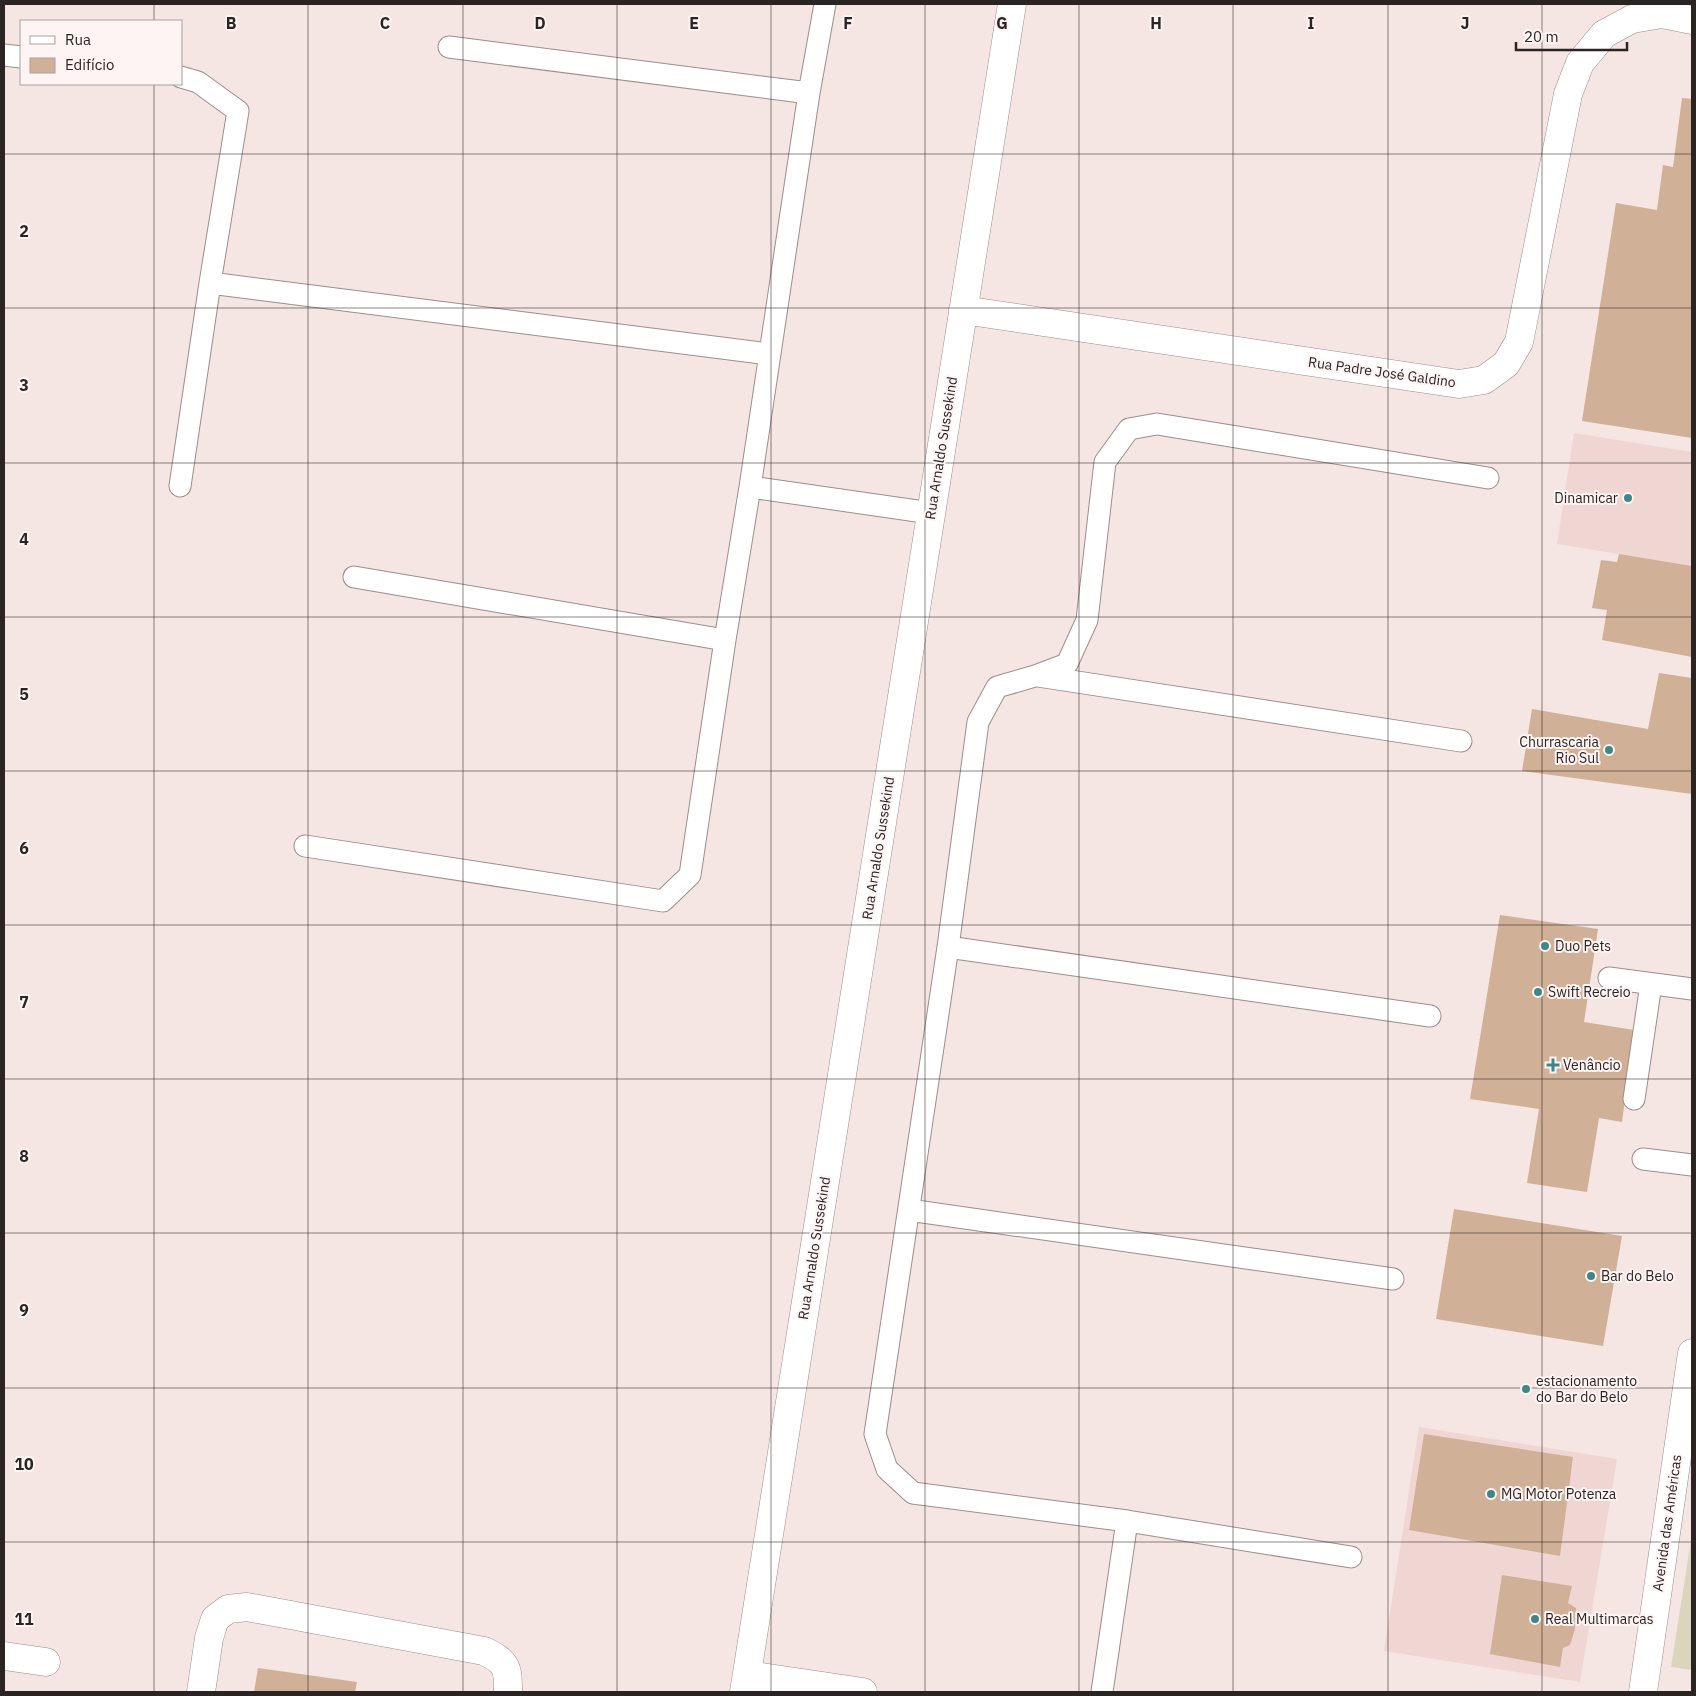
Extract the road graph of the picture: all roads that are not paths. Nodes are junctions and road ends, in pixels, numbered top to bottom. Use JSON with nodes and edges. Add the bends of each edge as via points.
{"nodes":[{"id":1,"x":825,"y":4,"type":"edge"},
{"id":2,"x":1012,"y":4,"type":"edge"},
{"id":3,"x":1631,"y":11,"type":"edge"},
{"id":4,"x":1692,"y":20,"type":"edge"},
{"id":5,"x":448,"y":47,"type":"dead end"},
{"id":6,"x":4,"y":55,"type":"edge"},
{"id":7,"x":20,"y":57,"type":"edge"},
{"id":8,"x":182,"y":77,"type":"edge"},
{"id":9,"x":810,"y":93,"type":"junction"},
{"id":10,"x":210,"y":283,"type":"junction"},
{"id":11,"x":963,"y":310,"type":"junction"},
{"id":12,"x":768,"y":354,"type":"junction"},
{"id":13,"x":1488,"y":478,"type":"dead end"},
{"id":14,"x":180,"y":486,"type":"dead end"},
{"id":15,"x":750,"y":486,"type":"junction"},
{"id":16,"x":931,"y":513,"type":"junction"},
{"id":17,"x":354,"y":577,"type":"dead end"},
{"id":18,"x":724,"y":640,"type":"junction"},
{"id":19,"x":1035,"y":676,"type":"junction"},
{"id":20,"x":1461,"y":741,"type":"dead end"},
{"id":21,"x":305,"y":846,"type":"dead end"},
{"id":22,"x":948,"y":947,"type":"junction"},
{"id":23,"x":1609,"y":978,"type":"dead end"},
{"id":24,"x":1651,"y":984,"type":"junction"},
{"id":25,"x":1692,"y":989,"type":"edge"},
{"id":26,"x":1430,"y":1016,"type":"dead end"},
{"id":27,"x":1634,"y":1099,"type":"dead end"},
{"id":28,"x":1643,"y":1159,"type":"dead end"},
{"id":29,"x":1692,"y":1165,"type":"edge"},
{"id":30,"x":909,"y":1210,"type":"junction"},
{"id":31,"x":1393,"y":1279,"type":"dead end"},
{"id":32,"x":1692,"y":1353,"type":"edge"},
{"id":33,"x":1127,"y":1521,"type":"junction"},
{"id":34,"x":1351,"y":1557,"type":"dead end"},
{"id":35,"x":4,"y":1656,"type":"edge"},
{"id":36,"x":46,"y":1662,"type":"dead end"},
{"id":37,"x":745,"y":1684,"type":"edge"},
{"id":38,"x":1645,"y":1689,"type":"edge"},
{"id":39,"x":201,"y":1692,"type":"edge"},
{"id":40,"x":508,"y":1692,"type":"edge"},
{"id":41,"x":863,"y":1692,"type":"edge"},
{"id":42,"x":1102,"y":1692,"type":"edge"}],
"edges":[{"from":1,"to":9,"type":"lane"},
{"from":2,"to":11,"type":"street","name":"Rua Arnaldo Sussekind"},
{"from":3,"to":4,"type":"street","name":"Rua Padre José Galdino"},
{"from":3,"to":11,"type":"street","name":"Rua Padre José Galdino","via":[[1604,34],[1580,63],[1568,94],[1519,342],[1506,364],[1484,380],[1459,384]]},
{"from":5,"to":9,"type":"lane"},
{"from":6,"to":7,"type":"lane"},
{"from":8,"to":10,"type":"lane","via":[[198,82],[238,112]]},
{"from":9,"to":12,"type":"lane"},
{"from":10,"to":12,"type":"lane"},
{"from":10,"to":14,"type":"lane"},
{"from":11,"to":16,"type":"street","name":"Rua Arnaldo Sussekind"},
{"from":12,"to":15,"type":"lane"},
{"from":13,"to":19,"type":"lane","via":[[1157,424],[1129,429],[1105,462],[1087,620],[1068,664]]},
{"from":15,"to":16,"type":"lane"},
{"from":15,"to":18,"type":"lane"},
{"from":16,"to":37,"type":"street","name":"Rua Arnaldo Sussekind"},
{"from":17,"to":18,"type":"lane"},
{"from":18,"to":21,"type":"lane","via":[[690,875],[664,901]]},
{"from":19,"to":20,"type":"lane"},
{"from":19,"to":22,"type":"lane","via":[[997,687],[978,722]]},
{"from":22,"to":26,"type":"lane"},
{"from":22,"to":30,"type":"lane"},
{"from":23,"to":24,"type":"lane"},
{"from":24,"to":25,"type":"lane"},
{"from":24,"to":27,"type":"lane"},
{"from":28,"to":29,"type":"lane"},
{"from":30,"to":31,"type":"lane"},
{"from":30,"to":33,"type":"lane","via":[[874,1434],[887,1469],[913,1493]]},
{"from":32,"to":38,"type":"street","name":"Avenida das Américas"},
{"from":33,"to":34,"type":"lane"},
{"from":33,"to":42,"type":"lane"},
{"from":35,"to":36,"type":"street"},
{"from":37,"to":41,"type":"street"},
{"from":39,"to":40,"type":"street","via":[[215,1618],[228,1609],[247,1607],[484,1651],[500,1659],[508,1674]]}]}
